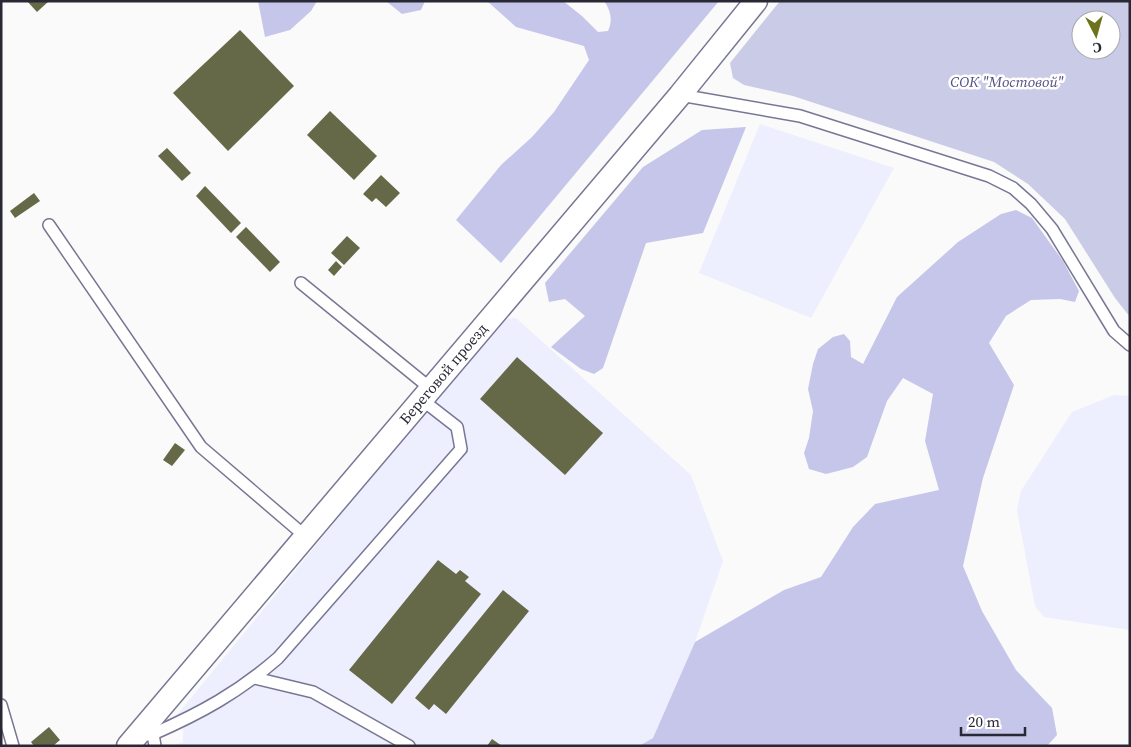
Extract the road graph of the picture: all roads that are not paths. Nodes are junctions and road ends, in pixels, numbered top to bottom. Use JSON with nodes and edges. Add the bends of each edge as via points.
{"nodes":[{"id":1,"x":756,"y":1,"type":"edge"},
{"id":2,"x":680,"y":95,"type":"junction"},
{"id":3,"x":49,"y":226,"type":"dead end"},
{"id":4,"x":301,"y":283,"type":"dead end"},
{"id":5,"x":1130,"y":345,"type":"edge"},
{"id":6,"x":426,"y":394,"type":"junction"},
{"id":7,"x":305,"y":536,"type":"junction"},
{"id":8,"x":255,"y":678,"type":"junction"},
{"id":9,"x":1,"y":705,"type":"edge"},
{"id":10,"x":143,"y":741,"type":"edge"},
{"id":11,"x":13,"y":746,"type":"edge"},
{"id":12,"x":409,"y":746,"type":"edge"}],
"edges":[{"from":1,"to":2,"type":"street","name":"Береговой проезд"},
{"from":2,"to":5,"type":"lane","via":[[800,116],[989,176],[1013,188],[1052,229],[1114,331]]},
{"from":2,"to":6,"type":"street","name":"Береговой проезд"},
{"from":3,"to":7,"type":"lane","via":[[201,447]]},
{"from":4,"to":6,"type":"lane"},
{"from":6,"to":7,"type":"street","name":"Береговой проезд"},
{"from":6,"to":8,"type":"lane","via":[[457,427],[461,449],[278,658]]},
{"from":7,"to":10,"type":"street","name":"Береговой проезд"},
{"from":8,"to":10,"type":"lane"},
{"from":8,"to":12,"type":"lane","via":[[313,692]]},
{"from":9,"to":11,"type":"lane"}]}
